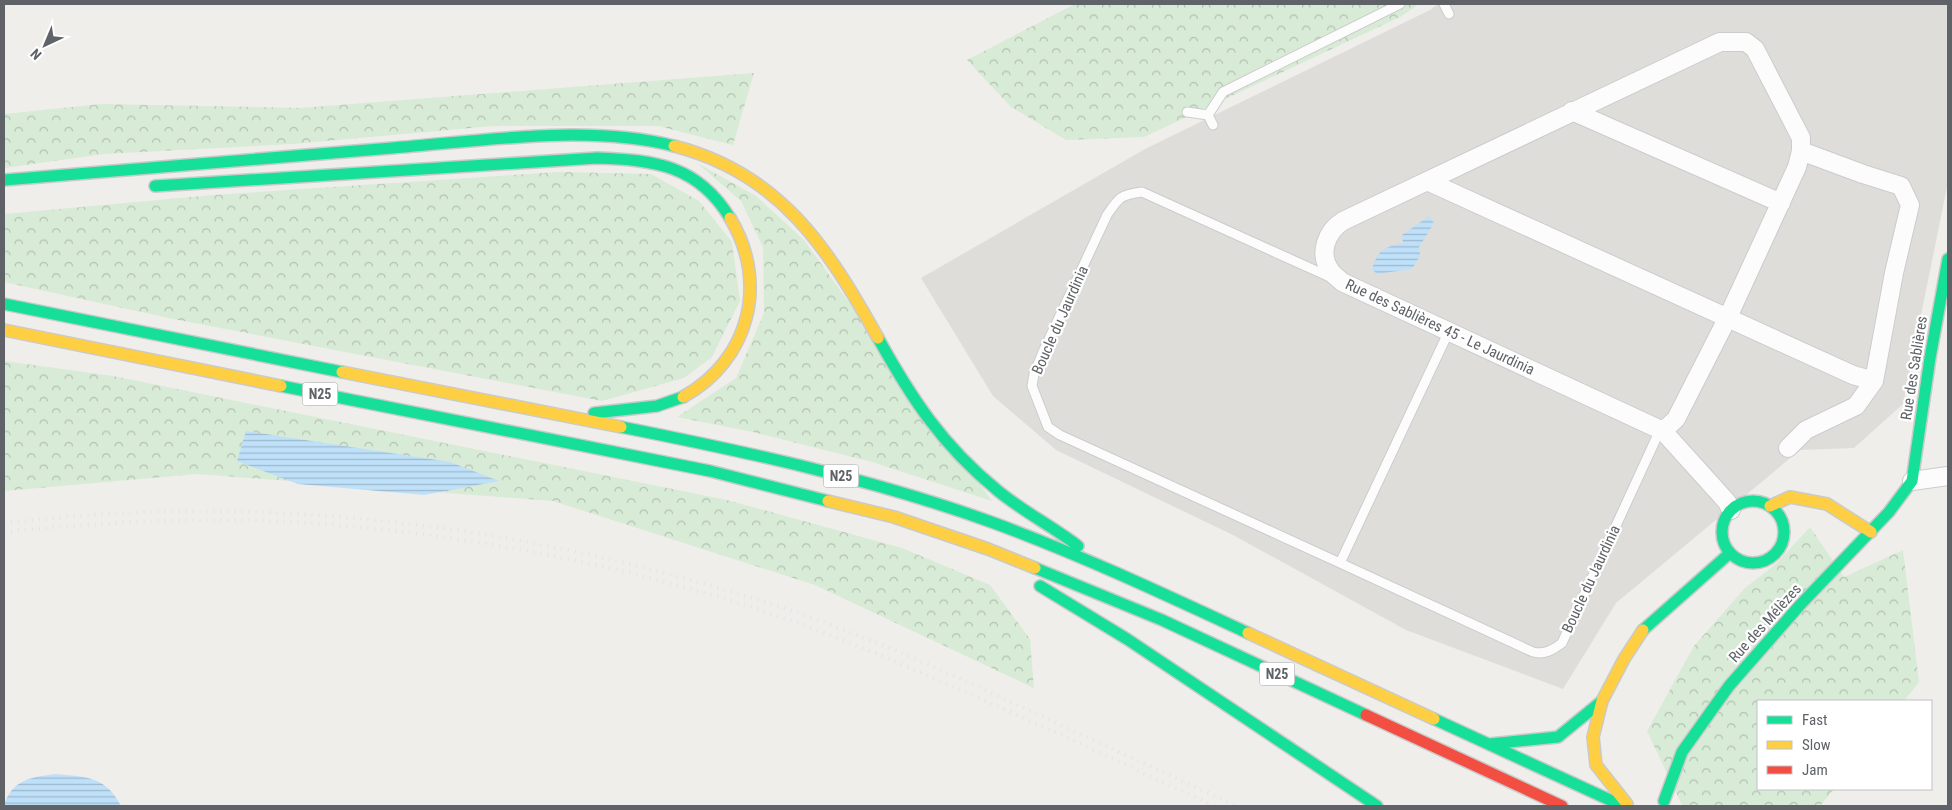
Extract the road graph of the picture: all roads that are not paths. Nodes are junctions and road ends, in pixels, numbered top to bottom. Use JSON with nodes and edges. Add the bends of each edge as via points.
{"nodes":[{"id":1,"x":1400,"y":4,"type":"edge"},
{"id":2,"x":1444,"y":4,"type":"edge"},
{"id":3,"x":1449,"y":14,"type":"dead end"},
{"id":4,"x":1572,"y":111,"type":"junction"},
{"id":5,"x":1187,"y":112,"type":"dead end"},
{"id":6,"x":1208,"y":115,"type":"junction"},
{"id":7,"x":1213,"y":125,"type":"dead end"},
{"id":8,"x":1801,"y":152,"type":"junction"},
{"id":9,"x":4,"y":180,"type":"edge"},
{"id":10,"x":1427,"y":181,"type":"junction"},
{"id":11,"x":147,"y":186,"type":"dead end"},
{"id":12,"x":1780,"y":203,"type":"junction"},
{"id":13,"x":1948,"y":259,"type":"edge"},
{"id":14,"x":1342,"y":282,"type":"junction"},
{"id":15,"x":4,"y":304,"type":"edge"},
{"id":16,"x":1728,"y":317,"type":"junction"},
{"id":17,"x":4,"y":330,"type":"edge"},
{"id":18,"x":1449,"y":331,"type":"junction"},
{"id":19,"x":52,"y":341,"type":"junction"},
{"id":20,"x":4,"y":342,"type":"edge"},
{"id":21,"x":1874,"y":381,"type":"junction"},
{"id":22,"x":573,"y":416,"type":"junction"},
{"id":23,"x":1661,"y":430,"type":"junction"},
{"id":24,"x":1788,"y":448,"type":"dead end"},
{"id":25,"x":1948,"y":476,"type":"edge"},
{"id":26,"x":1912,"y":481,"type":"junction"},
{"id":27,"x":1809,"y":500,"type":"junction"},
{"id":28,"x":1770,"y":506,"type":"junction"},
{"id":29,"x":1731,"y":510,"type":"junction"},
{"id":30,"x":1789,"y":518,"type":"junction"},
{"id":31,"x":1871,"y":532,"type":"junction"},
{"id":32,"x":988,"y":550,"type":"junction"},
{"id":33,"x":1730,"y":553,"type":"junction"},
{"id":34,"x":1340,"y":563,"type":"junction"},
{"id":35,"x":1100,"y":564,"type":"junction"},
{"id":36,"x":1014,"y":571,"type":"dead end"},
{"id":37,"x":1028,"y":580,"type":"dead end"},
{"id":38,"x":1602,"y":701,"type":"junction"},
{"id":39,"x":1488,"y":744,"type":"junction"},
{"id":40,"x":1664,"y":801,"type":"dead end"},
{"id":41,"x":1377,"y":806,"type":"edge"},
{"id":42,"x":1562,"y":806,"type":"edge"},
{"id":43,"x":1623,"y":806,"type":"edge"},
{"id":44,"x":1628,"y":806,"type":"edge"}],
"edges":[{"from":1,"to":6,"type":"lane","via":[[1223,92]]},
{"from":2,"to":3,"type":"lane"},
{"from":4,"to":8,"type":"street","name":"Rue des Sablières 45 - Le Jaurdinia","via":[[1720,42],[1746,42],[1755,50],[1801,138]]},
{"from":4,"to":10,"type":"street","name":"Rue des Sablières 45 - Le Jaurdinia"},
{"from":4,"to":12,"type":"street"},
{"from":5,"to":6,"type":"lane"},
{"from":6,"to":7,"type":"lane"},
{"from":8,"to":12,"type":"street"},
{"from":8,"to":21,"type":"street","via":[[1901,186],[1910,204]]},
{"from":9,"to":35,"type":"main road","via":[[513,138],[591,135],[673,144],[723,162],[762,185],[798,218],[830,257],[929,421],[962,458],[998,490]]},
{"from":10,"to":14,"type":"street","name":"Rue des Sablières 45 - Le Jaurdinia","via":[[1335,226],[1326,239],[1324,254],[1329,269]]},
{"from":10,"to":16,"type":"street"},
{"from":11,"to":22,"type":"main road","via":[[597,158],[639,160],[674,169],[700,185],[723,206],[738,228],[748,256],[751,279],[750,305],[742,333],[726,362],[702,384],[676,400],[645,408]]},
{"from":12,"to":16,"type":"street"},
{"from":13,"to":26,"type":"main road","name":"Rue des Sablières"},
{"from":14,"to":18,"type":"street","name":"Rue des Sablières 45 - Le Jaurdinia"},
{"from":14,"to":34,"type":"lane","name":"Boucle du Jaurdinia","via":[[1142,192],[1125,194],[1104,222],[1043,352],[1032,386],[1048,427],[1060,435]]},
{"from":15,"to":22,"type":"main road","number":"N25"},
{"from":16,"to":21,"type":"street","via":[[1853,375]]},
{"from":16,"to":23,"type":"street","via":[[1676,419]]},
{"from":17,"to":19,"type":"main road","number":"N25"},
{"from":18,"to":23,"type":"street","name":"Rue des Sablières 45 - Le Jaurdinia"},
{"from":18,"to":34,"type":"lane"},
{"from":19,"to":20,"type":"main road"},
{"from":19,"to":32,"type":"main road","number":"N25","via":[[710,471],[894,517]]},
{"from":21,"to":24,"type":"street","via":[[1856,406],[1806,430]]},
{"from":22,"to":35,"type":"main road","number":"N25","via":[[719,446],[909,495],[994,523]]},
{"from":23,"to":29,"type":"street","name":"Rue des Sablières 45 - Le Jaurdinia"},
{"from":23,"to":34,"type":"lane","name":"Boucle du Jaurdinia","via":[[1562,643],[1554,649],[1532,652]]},
{"from":25,"to":26,"type":"street"},
{"from":26,"to":31,"type":"main road","name":"Rue des Mélèzes"},
{"from":27,"to":28,"type":"main road","via":[[1790,497]]},
{"from":27,"to":30,"type":"main road"},
{"from":27,"to":31,"type":"main road","via":[[1827,504]]},
{"from":28,"to":29,"type":"main road","via":[[1756,501],[1743,502]]},
{"from":28,"to":30,"type":"main road"},
{"from":29,"to":33,"type":"main road","via":[[1722,526],[1722,536]]},
{"from":30,"to":33,"type":"main road","via":[[1781,545],[1768,560],[1748,563]]},
{"from":31,"to":40,"type":"main road","name":"Rue des Mélèzes","via":[[1800,605],[1729,686],[1682,752]]},
{"from":32,"to":36,"type":"main road"},
{"from":32,"to":42,"type":"main road","number":"N25","via":[[1162,620]]},
{"from":33,"to":38,"type":"main road","via":[[1644,630]]},
{"from":35,"to":39,"type":"main road","number":"N25"},
{"from":37,"to":41,"type":"main road","via":[[1127,638]]},
{"from":38,"to":39,"type":"main road","via":[[1558,737]]},
{"from":38,"to":44,"type":"main road","via":[[1593,737],[1596,765]]},
{"from":39,"to":43,"type":"main road","number":"N25"}]}
